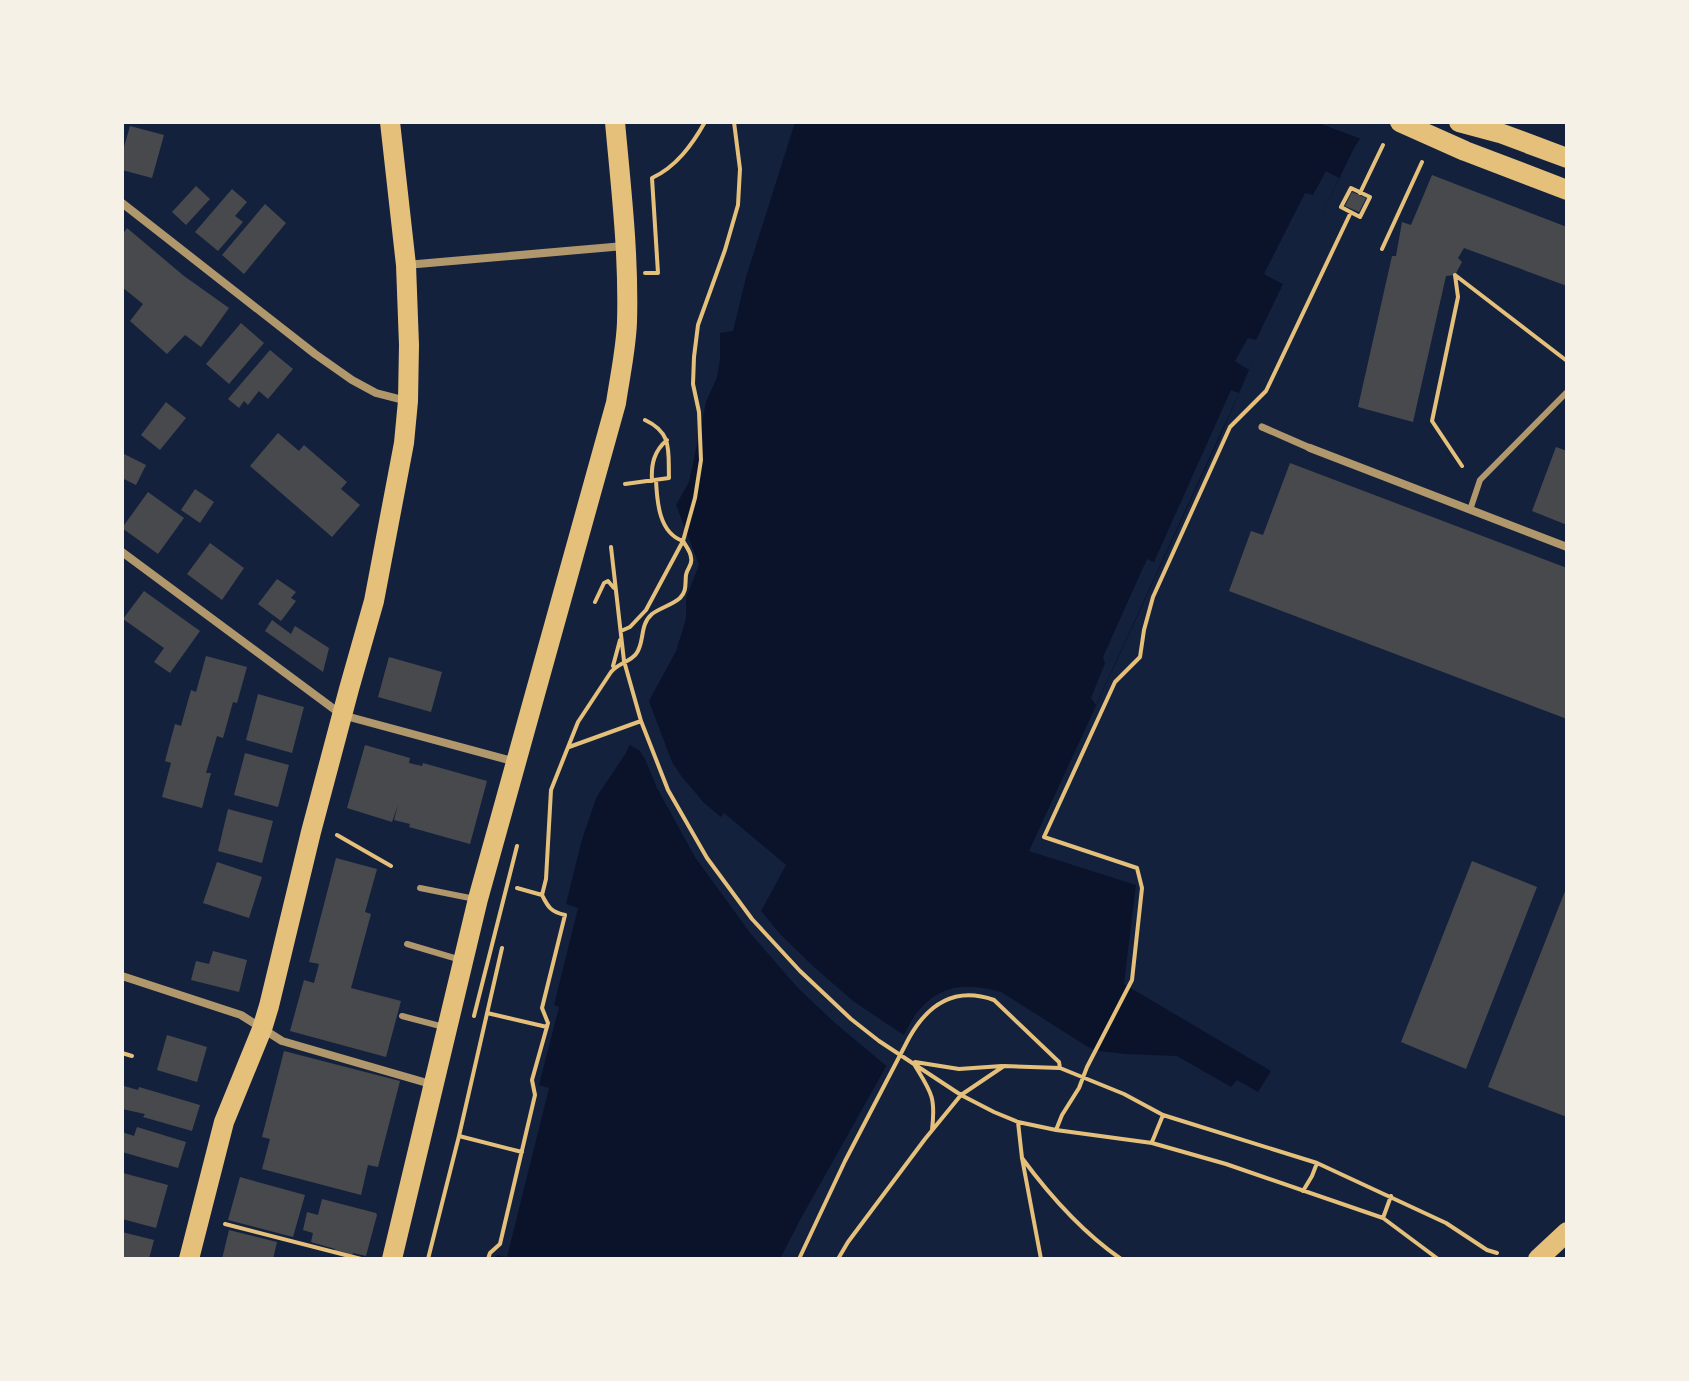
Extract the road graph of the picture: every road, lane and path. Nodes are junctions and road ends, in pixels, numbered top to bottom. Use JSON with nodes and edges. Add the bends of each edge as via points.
{"nodes":[{"id":1,"x":390,"y":122,"type":"edge"},
{"id":2,"x":615,"y":122,"type":"edge"},
{"id":3,"x":705,"y":122,"type":"edge"},
{"id":4,"x":734,"y":122,"type":"edge"},
{"id":5,"x":1400,"y":122,"type":"edge"},
{"id":6,"x":1459,"y":122,"type":"edge"},
{"id":7,"x":1383,"y":145,"type":"dead end"},
{"id":8,"x":1567,"y":158,"type":"edge"},
{"id":9,"x":1422,"y":162,"type":"dead end"},
{"id":10,"x":1567,"y":190,"type":"edge"},
{"id":11,"x":1360,"y":193,"type":"junction"},
{"id":12,"x":122,"y":203,"type":"edge"},
{"id":13,"x":1351,"y":212,"type":"junction"},
{"id":14,"x":625,"y":246,"type":"junction"},
{"id":15,"x":1382,"y":249,"type":"dead end"},
{"id":16,"x":406,"y":265,"type":"junction"},
{"id":17,"x":658,"y":273,"type":"dead end"},
{"id":18,"x":1567,"y":361,"type":"edge"},
{"id":19,"x":1567,"y":392,"type":"edge"},
{"id":20,"x":408,"y":401,"type":"junction"},
{"id":21,"x":645,"y":420,"type":"dead end"},
{"id":22,"x":1262,"y":427,"type":"dead end"},
{"id":23,"x":668,"y":439,"type":"junction"},
{"id":24,"x":1310,"y":448,"type":"joint"},
{"id":25,"x":1462,"y":466,"type":"dead end"},
{"id":26,"x":654,"y":480,"type":"junction"},
{"id":27,"x":625,"y":484,"type":"dead end"},
{"id":28,"x":1470,"y":510,"type":"junction"},
{"id":29,"x":684,"y":538,"type":"junction"},
{"id":30,"x":611,"y":547,"type":"dead end"},
{"id":31,"x":1567,"y":547,"type":"edge"},
{"id":32,"x":122,"y":552,"type":"edge"},
{"id":33,"x":595,"y":602,"type":"dead end"},
{"id":34,"x":617,"y":602,"type":"junction"},
{"id":35,"x":646,"y":610,"type":"junction"},
{"id":36,"x":650,"y":615,"type":"junction"},
{"id":37,"x":621,"y":631,"type":"junction"},
{"id":38,"x":624,"y":661,"type":"junction"},
{"id":39,"x":611,"y":672,"type":"junction"},
{"id":40,"x":342,"y":715,"type":"junction"},
{"id":41,"x":641,"y":721,"type":"junction"},
{"id":42,"x":569,"y":747,"type":"junction"},
{"id":43,"x":516,"y":762,"type":"junction"},
{"id":44,"x":337,"y":835,"type":"dead end"},
{"id":45,"x":391,"y":866,"type":"dead end"},
{"id":46,"x":420,"y":888,"type":"dead end"},
{"id":47,"x":517,"y":888,"type":"dead end"},
{"id":48,"x":542,"y":895,"type":"junction"},
{"id":49,"x":478,"y":899,"type":"junction"},
{"id":50,"x":407,"y":944,"type":"dead end"},
{"id":51,"x":502,"y":948,"type":"dead end"},
{"id":52,"x":465,"y":960,"type":"junction"},
{"id":53,"x":122,"y":976,"type":"edge"},
{"id":54,"x":487,"y":1013,"type":"junction"},
{"id":55,"x":402,"y":1016,"type":"dead end"},
{"id":56,"x":547,"y":1027,"type":"junction"},
{"id":57,"x":448,"y":1028,"type":"junction"},
{"id":58,"x":262,"y":1029,"type":"junction"},
{"id":59,"x":122,"y":1053,"type":"edge"},
{"id":60,"x":132,"y":1056,"type":"dead end"},
{"id":61,"x":913,"y":1062,"type":"junction"},
{"id":62,"x":1004,"y":1066,"type":"junction"},
{"id":63,"x":1060,"y":1068,"type":"junction"},
{"id":64,"x":1083,"y":1077,"type":"junction"},
{"id":65,"x":435,"y":1085,"type":"junction"},
{"id":66,"x":961,"y":1095,"type":"junction"},
{"id":67,"x":1163,"y":1115,"type":"junction"},
{"id":68,"x":1018,"y":1122,"type":"junction"},
{"id":69,"x":932,"y":1130,"type":"junction"},
{"id":70,"x":1056,"y":1130,"type":"junction"},
{"id":71,"x":459,"y":1136,"type":"junction"},
{"id":72,"x":1152,"y":1143,"type":"junction"},
{"id":73,"x":522,"y":1152,"type":"junction"},
{"id":74,"x":1022,"y":1158,"type":"junction"},
{"id":75,"x":1317,"y":1163,"type":"junction"},
{"id":76,"x":1303,"y":1191,"type":"junction"},
{"id":77,"x":1391,"y":1196,"type":"junction"},
{"id":78,"x":1383,"y":1218,"type":"junction"},
{"id":79,"x":225,"y":1224,"type":"dead end"},
{"id":80,"x":1567,"y":1232,"type":"edge"},
{"id":81,"x":1497,"y":1253,"type":"dead end"},
{"id":82,"x":189,"y":1259,"type":"edge"},
{"id":83,"x":361,"y":1259,"type":"edge"},
{"id":84,"x":392,"y":1259,"type":"edge"},
{"id":85,"x":428,"y":1259,"type":"edge"},
{"id":86,"x":488,"y":1259,"type":"edge"},
{"id":87,"x":799,"y":1259,"type":"edge"},
{"id":88,"x":838,"y":1259,"type":"edge"},
{"id":89,"x":1041,"y":1259,"type":"edge"},
{"id":90,"x":1121,"y":1259,"type":"edge"},
{"id":91,"x":1438,"y":1259,"type":"edge"},
{"id":92,"x":1538,"y":1259,"type":"edge"}],
"edges":[{"from":1,"to":16,"type":"main road"},
{"from":2,"to":14,"type":"main road"},
{"from":3,"to":17,"type":"path","via":[[675,162],[652,178]]},
{"from":4,"to":29,"type":"path","via":[[738,205],[698,325],[693,384],[701,460]]},
{"from":5,"to":10,"type":"main road"},
{"from":6,"to":8,"type":"main road"},
{"from":7,"to":11,"type":"path"},
{"from":9,"to":15,"type":"path"},
{"from":11,"to":13,"type":"path","via":[[1351,188],[1341,207]]},
{"from":11,"to":13,"type":"path","via":[[1370,197],[1360,217]]},
{"from":12,"to":20,"type":"street","via":[[352,380]]},
{"from":13,"to":64,"type":"path","via":[[1266,391],[1230,427],[1153,597],[1140,657],[1115,682],[1044,837],[1137,868],[1142,888],[1132,980]]},
{"from":14,"to":16,"type":"street"},
{"from":14,"to":43,"type":"main road","via":[[627,325],[616,403]]},
{"from":16,"to":20,"type":"main road"},
{"from":18,"to":25,"type":"path","via":[[1455,275],[1458,297],[1432,421]]},
{"from":19,"to":28,"type":"lane","via":[[1480,480]]},
{"from":20,"to":40,"type":"main road","via":[[374,601]]},
{"from":21,"to":23,"type":"path"},
{"from":22,"to":24,"type":"street"},
{"from":23,"to":26,"type":"path","via":[[652,461]]},
{"from":23,"to":26,"type":"path","via":[[669,478]]},
{"from":24,"to":28,"type":"street"},
{"from":26,"to":27,"type":"path"},
{"from":26,"to":29,"type":"path","via":[[665,528],[674,538]]},
{"from":28,"to":31,"type":"street"},
{"from":29,"to":35,"type":"path"},
{"from":29,"to":36,"type":"path","via":[[692,563],[684,593]]},
{"from":30,"to":34,"type":"path"},
{"from":32,"to":40,"type":"street"},
{"from":33,"to":34,"type":"path","via":[[608,581]]},
{"from":34,"to":37,"type":"path"},
{"from":35,"to":36,"type":"path"},
{"from":35,"to":37,"type":"path"},
{"from":36,"to":38,"type":"path","via":[[639,650]]},
{"from":37,"to":38,"type":"path"},
{"from":37,"to":39,"type":"path"},
{"from":38,"to":39,"type":"path"},
{"from":38,"to":41,"type":"path"},
{"from":39,"to":42,"type":"path","via":[[578,722]]},
{"from":40,"to":43,"type":"street"},
{"from":40,"to":58,"type":"main road"},
{"from":41,"to":42,"type":"path"},
{"from":41,"to":61,"type":"path","via":[[687,823],[752,919],[842,1011]]},
{"from":42,"to":48,"type":"path","via":[[551,790]]},
{"from":43,"to":49,"type":"main road"},
{"from":44,"to":45,"type":"path"},
{"from":46,"to":49,"type":"lane"},
{"from":47,"to":48,"type":"path"},
{"from":48,"to":56,"type":"path","via":[[549,908],[565,915],[542,1008]]},
{"from":49,"to":52,"type":"main road"},
{"from":50,"to":52,"type":"lane"},
{"from":51,"to":54,"type":"path"},
{"from":52,"to":57,"type":"main road"},
{"from":53,"to":58,"type":"street","via":[[241,1015]]},
{"from":54,"to":56,"type":"path"},
{"from":54,"to":71,"type":"path"},
{"from":55,"to":57,"type":"lane"},
{"from":56,"to":73,"type":"path","via":[[532,1080],[535,1095]]},
{"from":57,"to":65,"type":"main road"},
{"from":58,"to":65,"type":"street","via":[[282,1041]]},
{"from":58,"to":82,"type":"main road","via":[[224,1122]]},
{"from":59,"to":60,"type":"path"},
{"from":61,"to":62,"type":"path","via":[[959,1069]]},
{"from":61,"to":66,"type":"path"},
{"from":61,"to":69,"type":"path","via":[[931,1092]]},
{"from":62,"to":63,"type":"path"},
{"from":62,"to":66,"type":"path"},
{"from":63,"to":64,"type":"path"},
{"from":63,"to":87,"type":"path","via":[[994,1000],[970,994],[933,1007],[909,1038]]},
{"from":64,"to":67,"type":"path"},
{"from":64,"to":70,"type":"path"},
{"from":65,"to":84,"type":"main road"},
{"from":66,"to":68,"type":"path"},
{"from":66,"to":69,"type":"path"},
{"from":67,"to":72,"type":"path"},
{"from":67,"to":75,"type":"path"},
{"from":68,"to":70,"type":"path"},
{"from":68,"to":74,"type":"path"},
{"from":69,"to":88,"type":"path"},
{"from":70,"to":72,"type":"path"},
{"from":71,"to":73,"type":"path"},
{"from":71,"to":85,"type":"path"},
{"from":72,"to":76,"type":"path"},
{"from":73,"to":86,"type":"path","via":[[500,1244]]},
{"from":74,"to":89,"type":"path"},
{"from":74,"to":90,"type":"path","via":[[1071,1217]]},
{"from":75,"to":76,"type":"path"},
{"from":75,"to":77,"type":"path"},
{"from":76,"to":78,"type":"path"},
{"from":77,"to":78,"type":"path"},
{"from":77,"to":81,"type":"path"},
{"from":78,"to":91,"type":"path"},
{"from":79,"to":83,"type":"path"},
{"from":80,"to":92,"type":"main road"}]}
